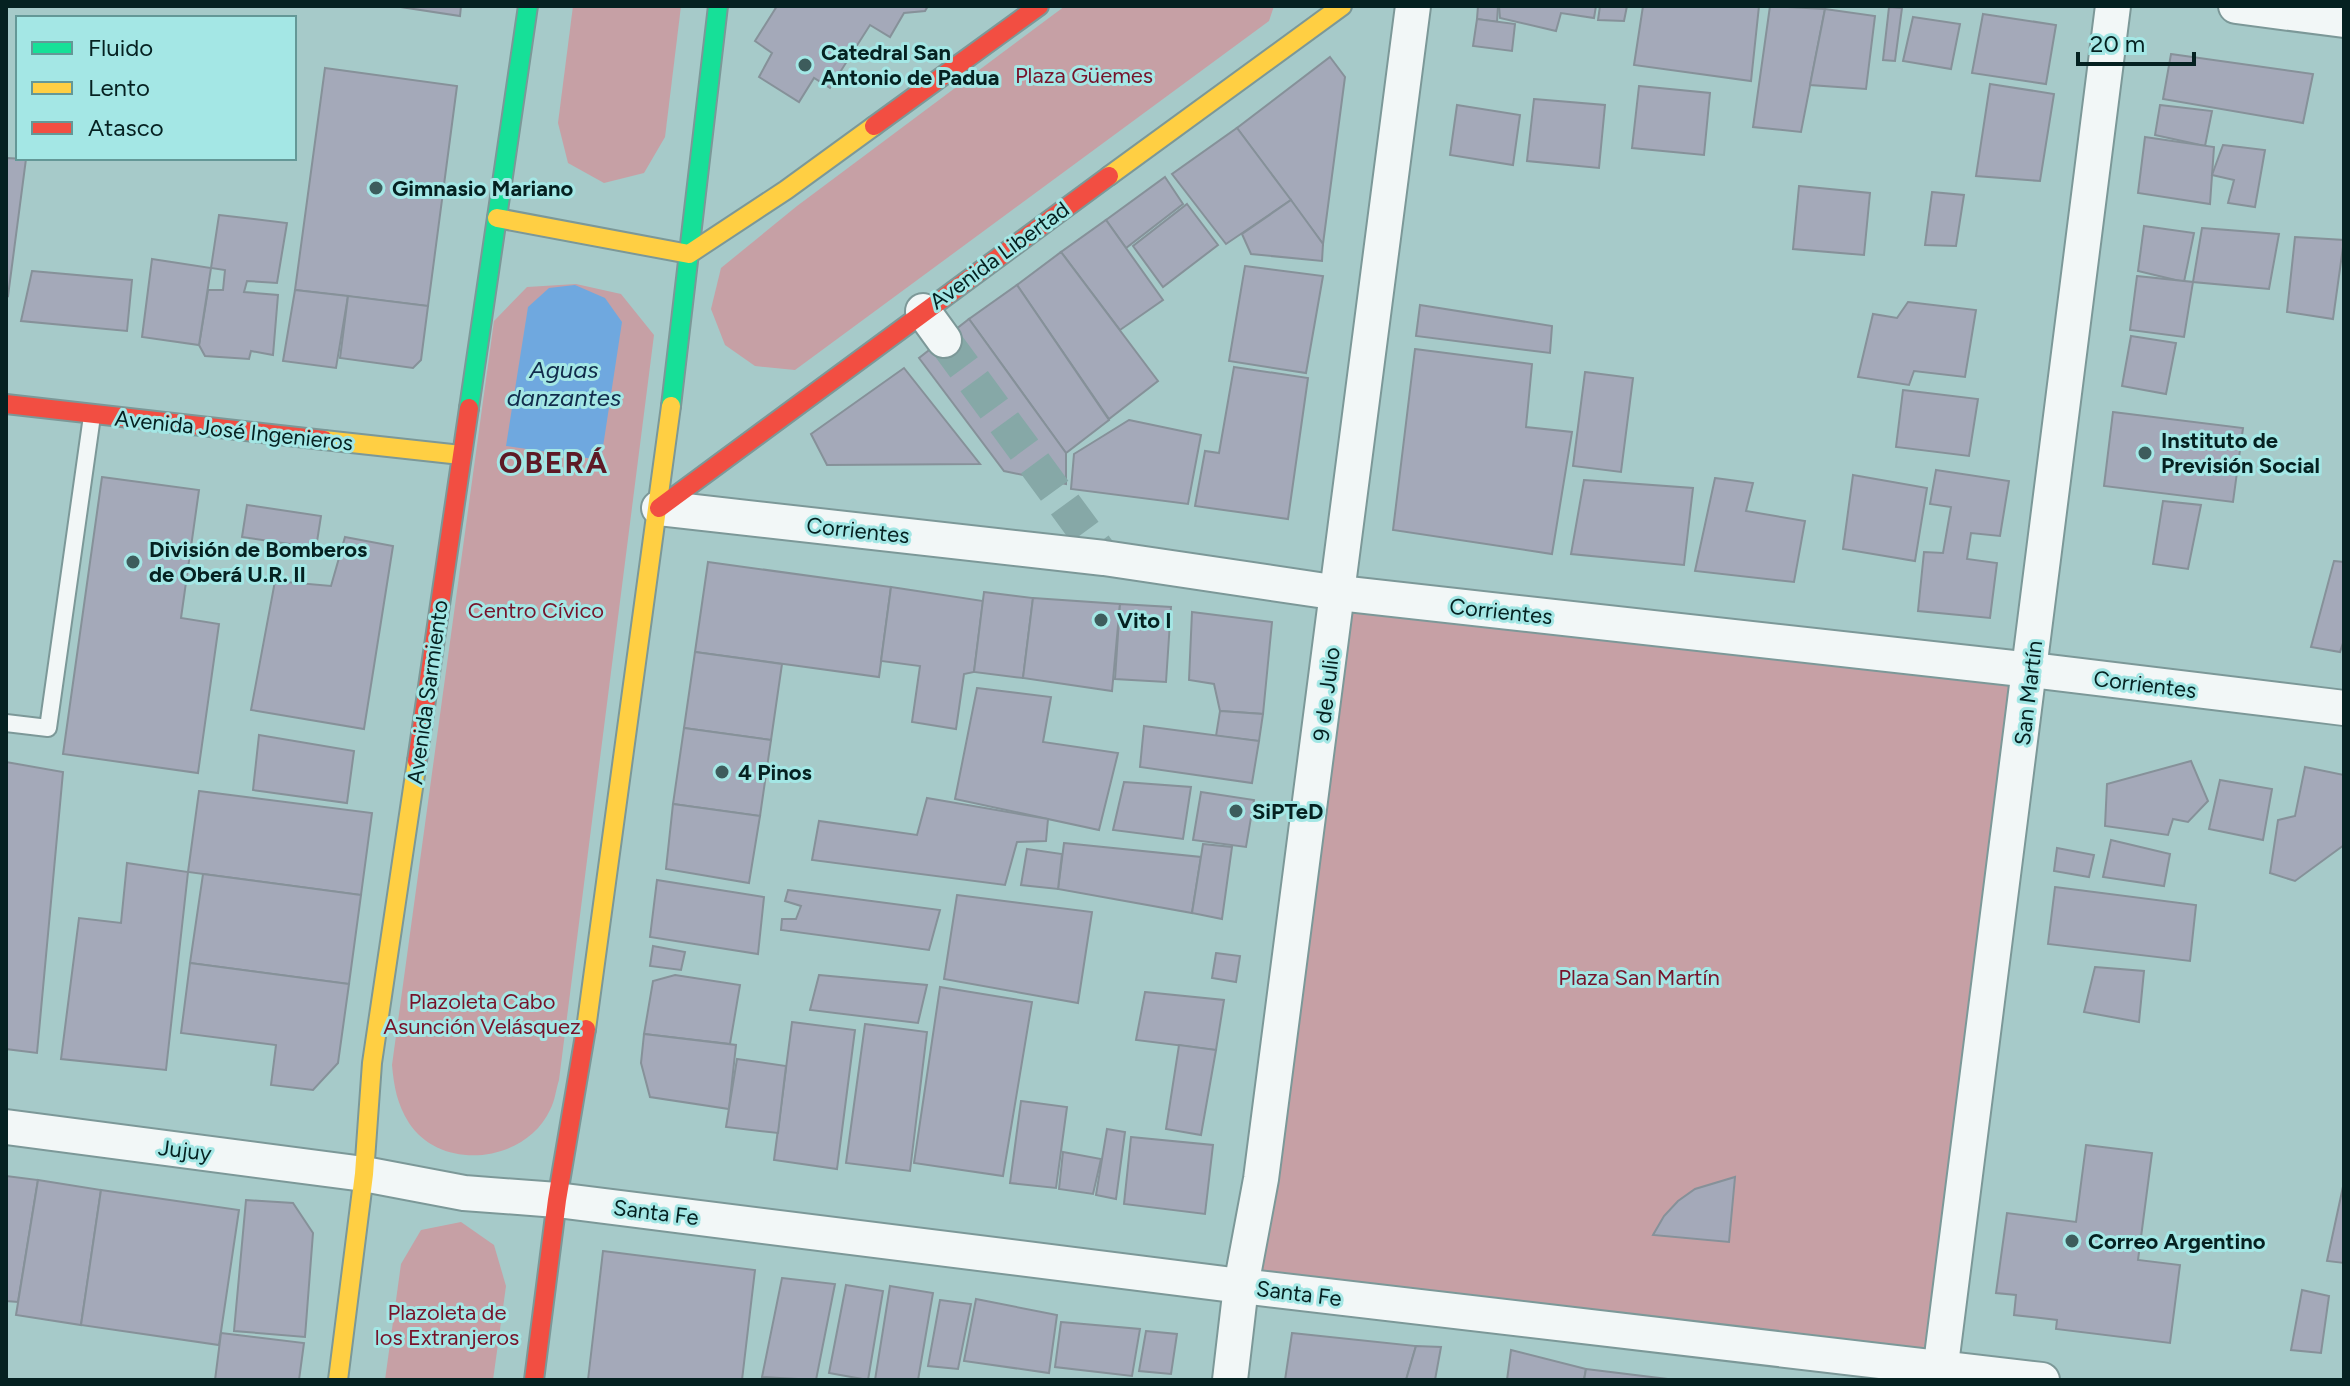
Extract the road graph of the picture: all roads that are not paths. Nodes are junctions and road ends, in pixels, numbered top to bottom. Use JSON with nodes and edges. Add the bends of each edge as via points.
{"nodes":[{"id":1,"x":528,"y":6,"type":"edge"},
{"id":2,"x":718,"y":6,"type":"edge"},
{"id":3,"x":1039,"y":6,"type":"edge"},
{"id":4,"x":1342,"y":6,"type":"edge"},
{"id":5,"x":1413,"y":6,"type":"edge"},
{"id":6,"x":2113,"y":6,"type":"edge"},
{"id":7,"x":2236,"y":6,"type":"edge"},
{"id":8,"x":2344,"y":20,"type":"edge"},
{"id":9,"x":497,"y":218,"type":"junction"},
{"id":10,"x":689,"y":254,"type":"junction"},
{"id":11,"x":923,"y":311,"type":"junction"},
{"id":12,"x":680,"y":330,"type":"junction"},
{"id":13,"x":944,"y":340,"type":"tunnel mouth"},
{"id":14,"x":693,"y":351,"type":"dead end"},
{"id":15,"x":6,"y":404,"type":"edge"},
{"id":16,"x":92,"y":415,"type":"junction"},
{"id":17,"x":461,"y":455,"type":"junction"},
{"id":18,"x":659,"y":508,"type":"junction"},
{"id":19,"x":1339,"y":593,"type":"junction"},
{"id":20,"x":2031,"y":670,"type":"junction"},
{"id":21,"x":2344,"y":708,"type":"edge"},
{"id":22,"x":6,"y":723,"type":"edge"},
{"id":23,"x":6,"y":1127,"type":"edge"},
{"id":24,"x":364,"y":1174,"type":"junction"},
{"id":25,"x":557,"y":1200,"type":"junction"},
{"id":26,"x":1241,"y":1286,"type":"junction"},
{"id":27,"x":1940,"y":1373,"type":"edge"},
{"id":28,"x":338,"y":1380,"type":"edge"},
{"id":29,"x":534,"y":1380,"type":"edge"},
{"id":30,"x":1230,"y":1380,"type":"edge"},
{"id":31,"x":2042,"y":1380,"type":"edge"}],
"edges":[{"from":1,"to":9,"type":"main road","name":"Avenida Sarmiento"},
{"from":2,"to":10,"type":"main road"},
{"from":3,"to":10,"type":"main road"},
{"from":4,"to":11,"type":"main road","name":"Avenida Libertad"},
{"from":5,"to":19,"type":"street","name":"9 de Julio"},
{"from":6,"to":20,"type":"street","name":"San Martín"},
{"from":7,"to":8,"type":"street"},
{"from":9,"to":10,"type":"main road"},
{"from":9,"to":17,"type":"main road","name":"Avenida Sarmiento"},
{"from":10,"to":12,"type":"main road"},
{"from":11,"to":13,"type":"street"},
{"from":11,"to":18,"type":"main road","name":"Avenida Libertad"},
{"from":12,"to":14,"type":"lane"},
{"from":12,"to":18,"type":"main road"},
{"from":15,"to":16,"type":"main road","name":"Avenida José Ingenieros"},
{"from":16,"to":17,"type":"main road","name":"Avenida José Ingenieros"},
{"from":16,"to":22,"type":"lane","via":[[48,728]]},
{"from":17,"to":24,"type":"main road","name":"Avenida Sarmiento","via":[[372,1063]]},
{"from":18,"to":19,"type":"street","name":"Corrientes","via":[[1104,558]]},
{"from":18,"to":25,"type":"main road","via":[[579,1082]]},
{"from":19,"to":20,"type":"street","name":"Corrientes"},
{"from":19,"to":26,"type":"street","name":"9 de Julio","via":[[1261,1179]]},
{"from":20,"to":21,"type":"street","name":"Corrientes"},
{"from":20,"to":27,"type":"street","name":"San Martín"},
{"from":23,"to":24,"type":"street","name":"Jujuy"},
{"from":24,"to":25,"type":"street","name":"Jujuy","via":[[464,1193]]},
{"from":24,"to":28,"type":"main road","name":"Avenida Sarmiento"},
{"from":25,"to":26,"type":"street","name":"Santa Fe"},
{"from":25,"to":29,"type":"main road"},
{"from":26,"to":27,"type":"street","name":"Santa Fe"},
{"from":26,"to":30,"type":"street","name":"9 de Julio"},
{"from":27,"to":31,"type":"street","name":"Santa Fe"}]}
